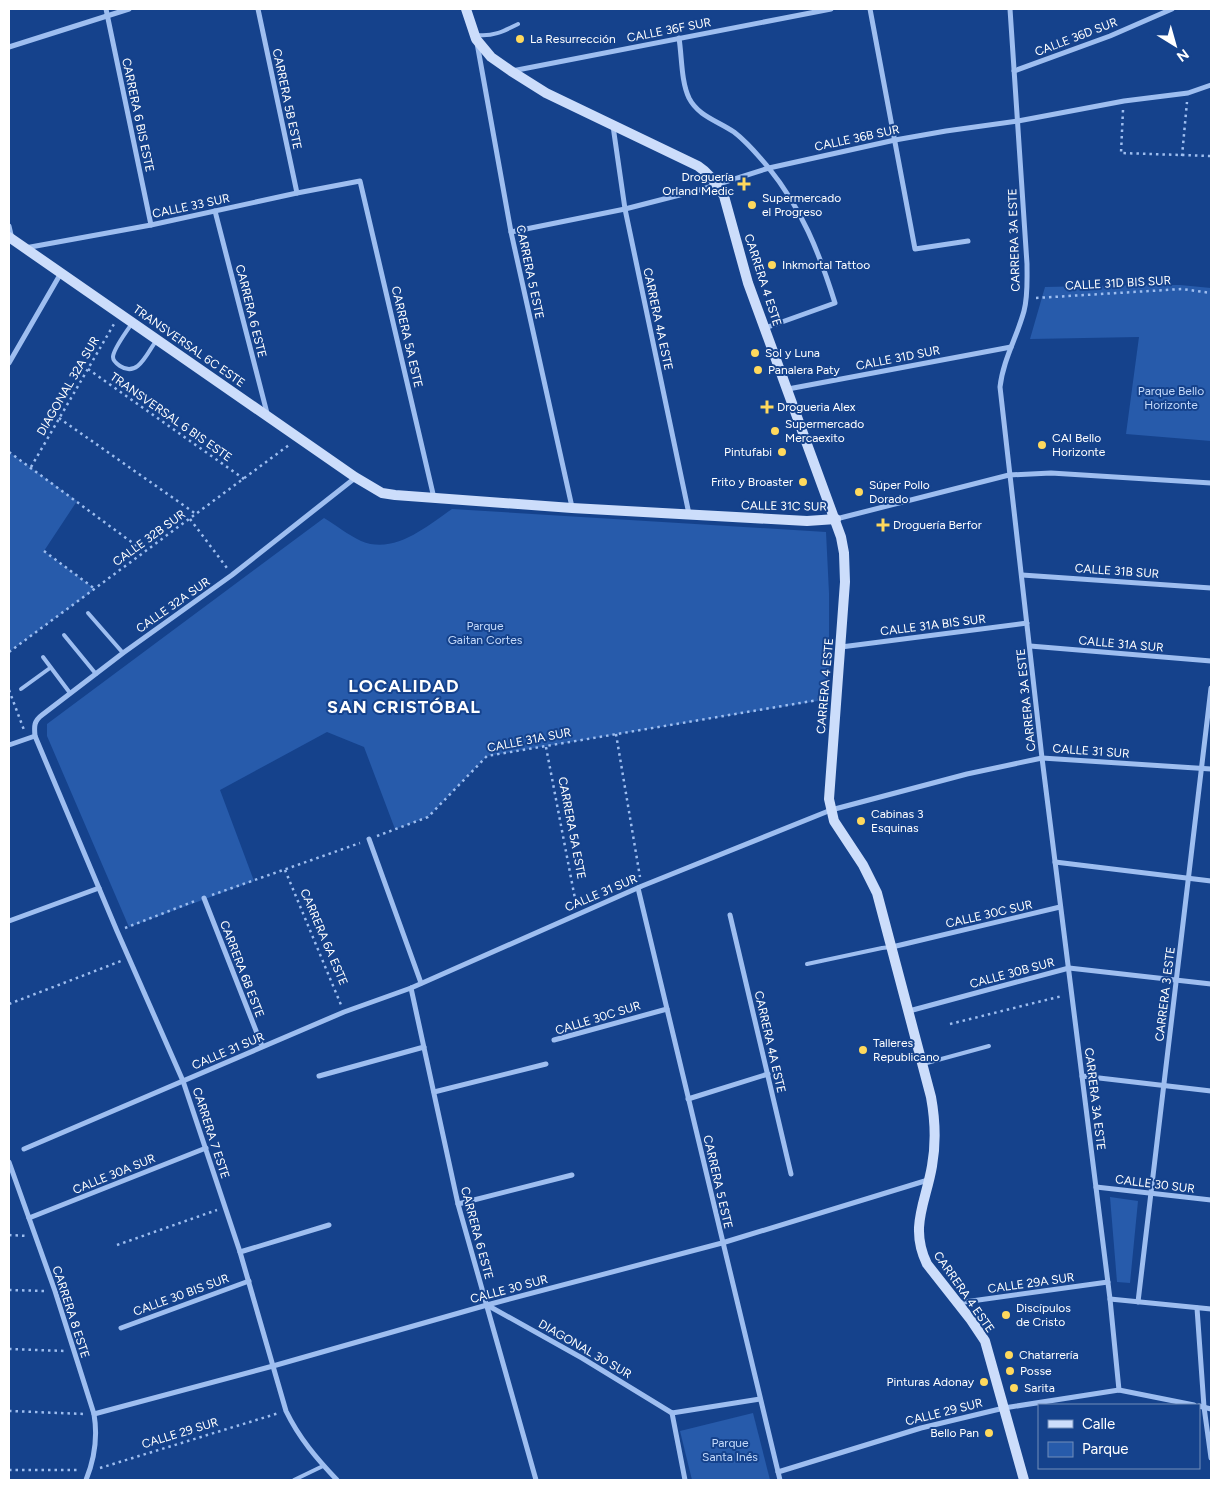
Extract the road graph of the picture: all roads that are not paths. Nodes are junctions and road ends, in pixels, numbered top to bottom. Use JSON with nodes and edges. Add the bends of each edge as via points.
{"nodes":[{"id":1,"x":106,"y":9,"type":"edge"},
{"id":2,"x":129,"y":9,"type":"edge"},
{"id":3,"x":258,"y":9,"type":"edge"},
{"id":4,"x":466,"y":9,"type":"edge"},
{"id":5,"x":831,"y":9,"type":"edge"},
{"id":6,"x":870,"y":9,"type":"edge"},
{"id":7,"x":1010,"y":9,"type":"edge"},
{"id":8,"x":1172,"y":9,"type":"edge"},
{"id":9,"x":107,"y":16,"type":"junction"},
{"id":10,"x":518,"y":24,"type":"dead end"},
{"id":11,"x":475,"y":36,"type":"junction"},
{"id":12,"x":679,"y":38,"type":"junction"},
{"id":13,"x":9,"y":47,"type":"edge"},
{"id":14,"x":511,"y":71,"type":"junction"},
{"id":15,"x":1014,"y":71,"type":"junction"},
{"id":16,"x":1211,"y":85,"type":"edge"},
{"id":17,"x":1018,"y":121,"type":"junction"},
{"id":18,"x":613,"y":126,"type":"junction"},
{"id":19,"x":895,"y":140,"type":"junction"},
{"id":20,"x":769,"y":168,"type":"junction"},
{"id":21,"x":360,"y":181,"type":"joint"},
{"id":22,"x":718,"y":185,"type":"junction"},
{"id":23,"x":296,"y":193,"type":"junction"},
{"id":24,"x":625,"y":209,"type":"junction"},
{"id":25,"x":215,"y":211,"type":"junction"},
{"id":26,"x":152,"y":225,"type":"junction"},
{"id":27,"x":9,"y":226,"type":"edge"},
{"id":28,"x":511,"y":232,"type":"junction"},
{"id":29,"x":10,"y":238,"type":"edge"},
{"id":30,"x":968,"y":240,"type":"dead end"},
{"id":31,"x":24,"y":248,"type":"junction"},
{"id":32,"x":61,"y":273,"type":"junction"},
{"id":33,"x":132,"y":322,"type":"junction"},
{"id":34,"x":764,"y":328,"type":"junction"},
{"id":35,"x":157,"y":339,"type":"junction"},
{"id":36,"x":1011,"y":347,"type":"junction"},
{"id":37,"x":9,"y":363,"type":"edge"},
{"id":38,"x":788,"y":388,"type":"junction"},
{"id":39,"x":268,"y":416,"type":"junction"},
{"id":40,"x":1009,"y":475,"type":"junction"},
{"id":41,"x":355,"y":477,"type":"junction"},
{"id":42,"x":1211,"y":483,"type":"edge"},
{"id":43,"x":434,"y":498,"type":"junction"},
{"id":44,"x":572,"y":508,"type":"junction"},
{"id":45,"x":689,"y":515,"type":"junction"},
{"id":46,"x":836,"y":519,"type":"junction"},
{"id":47,"x":1022,"y":575,"type":"junction"},
{"id":48,"x":1211,"y":588,"type":"edge"},
{"id":49,"x":88,"y":613,"type":"dead end"},
{"id":50,"x":1027,"y":622,"type":"junction"},
{"id":51,"x":64,"y":634,"type":"dead end"},
{"id":52,"x":1030,"y":646,"type":"junction"},
{"id":53,"x":841,"y":647,"type":"junction"},
{"id":54,"x":123,"y":653,"type":"junction"},
{"id":55,"x":43,"y":658,"type":"dead end"},
{"id":56,"x":1211,"y":661,"type":"edge"},
{"id":57,"x":50,"y":668,"type":"junction"},
{"id":58,"x":96,"y":674,"type":"junction"},
{"id":59,"x":1211,"y":688,"type":"edge"},
{"id":60,"x":21,"y":689,"type":"dead end"},
{"id":61,"x":70,"y":693,"type":"junction"},
{"id":62,"x":35,"y":736,"type":"junction"},
{"id":63,"x":9,"y":745,"type":"edge"},
{"id":64,"x":1042,"y":758,"type":"junction"},
{"id":65,"x":1202,"y":768,"type":"junction"},
{"id":66,"x":1211,"y":770,"type":"edge"},
{"id":67,"x":831,"y":810,"type":"junction"},
{"id":68,"x":369,"y":839,"type":"road end"},
{"id":69,"x":1055,"y":862,"type":"junction"},
{"id":70,"x":1188,"y":878,"type":"junction"},
{"id":71,"x":1211,"y":880,"type":"edge"},
{"id":72,"x":640,"y":887,"type":"junction"},
{"id":73,"x":99,"y":888,"type":"junction"},
{"id":74,"x":204,"y":898,"type":"road end"},
{"id":75,"x":1060,"y":907,"type":"junction"},
{"id":76,"x":730,"y":915,"type":"dead end"},
{"id":77,"x":9,"y":921,"type":"edge"},
{"id":78,"x":892,"y":947,"type":"junction"},
{"id":79,"x":807,"y":964,"type":"dead end"},
{"id":80,"x":1069,"y":968,"type":"junction"},
{"id":81,"x":1176,"y":980,"type":"junction"},
{"id":82,"x":421,"y":983,"type":"junction"},
{"id":83,"x":1211,"y":984,"type":"edge"},
{"id":84,"x":410,"y":988,"type":"junction"},
{"id":85,"x":666,"y":1009,"type":"junction"},
{"id":86,"x":909,"y":1011,"type":"junction"},
{"id":87,"x":554,"y":1040,"type":"dead end"},
{"id":88,"x":262,"y":1046,"type":"junction"},
{"id":89,"x":989,"y":1046,"type":"dead end"},
{"id":90,"x":424,"y":1047,"type":"junction"},
{"id":91,"x":546,"y":1064,"type":"dead end"},
{"id":92,"x":922,"y":1064,"type":"junction"},
{"id":93,"x":768,"y":1074,"type":"junction"},
{"id":94,"x":319,"y":1076,"type":"dead end"},
{"id":95,"x":1082,"y":1076,"type":"junction"},
{"id":96,"x":183,"y":1081,"type":"junction"},
{"id":97,"x":1164,"y":1085,"type":"junction"},
{"id":98,"x":1211,"y":1091,"type":"edge"},
{"id":99,"x":434,"y":1092,"type":"junction"},
{"id":100,"x":688,"y":1099,"type":"junction"},
{"id":101,"x":24,"y":1148,"type":"dead end"},
{"id":102,"x":206,"y":1148,"type":"junction"},
{"id":103,"x":9,"y":1162,"type":"edge"},
{"id":104,"x":791,"y":1174,"type":"dead end"},
{"id":105,"x":572,"y":1175,"type":"dead end"},
{"id":106,"x":930,"y":1180,"type":"junction"},
{"id":107,"x":1096,"y":1187,"type":"junction"},
{"id":108,"x":1151,"y":1193,"type":"junction"},
{"id":109,"x":1211,"y":1200,"type":"edge"},
{"id":110,"x":458,"y":1204,"type":"junction"},
{"id":111,"x":29,"y":1218,"type":"junction"},
{"id":112,"x":329,"y":1225,"type":"dead end"},
{"id":113,"x":722,"y":1243,"type":"junction"},
{"id":114,"x":240,"y":1252,"type":"junction"},
{"id":115,"x":248,"y":1281,"type":"junction"},
{"id":116,"x":1108,"y":1282,"type":"junction"},
{"id":117,"x":1110,"y":1299,"type":"junction"},
{"id":118,"x":1138,"y":1302,"type":"junction"},
{"id":119,"x":957,"y":1303,"type":"junction"},
{"id":120,"x":487,"y":1305,"type":"junction"},
{"id":121,"x":1197,"y":1308,"type":"junction"},
{"id":122,"x":1211,"y":1309,"type":"edge"},
{"id":123,"x":120,"y":1328,"type":"dead end"},
{"id":124,"x":273,"y":1366,"type":"junction"},
{"id":125,"x":1120,"y":1390,"type":"junction"},
{"id":126,"x":760,"y":1399,"type":"junction"},
{"id":127,"x":1189,"y":1404,"type":"edge"},
{"id":128,"x":1202,"y":1407,"type":"edge"},
{"id":129,"x":1004,"y":1408,"type":"junction"},
{"id":130,"x":1211,"y":1409,"type":"edge"},
{"id":131,"x":672,"y":1413,"type":"junction"},
{"id":132,"x":94,"y":1414,"type":"junction"},
{"id":133,"x":1211,"y":1458,"type":"edge"},
{"id":134,"x":323,"y":1466,"type":"junction"},
{"id":135,"x":778,"y":1472,"type":"junction"},
{"id":136,"x":86,"y":1480,"type":"edge"},
{"id":137,"x":294,"y":1480,"type":"edge"},
{"id":138,"x":337,"y":1480,"type":"edge"},
{"id":139,"x":536,"y":1480,"type":"edge"},
{"id":140,"x":685,"y":1480,"type":"edge"},
{"id":141,"x":780,"y":1480,"type":"edge"},
{"id":142,"x":1024,"y":1480,"type":"edge"}],
"edges":[{"from":1,"to":9,"type":"street","name":"CARRERA 6 BIS ESTE"},
{"from":2,"to":9,"type":"street"},
{"from":3,"to":23,"type":"street","name":"CARRERA 5B ESTE"},
{"from":4,"to":11,"type":"street","name":"CARRERA 4 ESTE"},
{"from":5,"to":12,"type":"street","name":"CALLE 36F SUR"},
{"from":6,"to":19,"type":"street"},
{"from":7,"to":15,"type":"street","name":"CARRERA 3A ESTE"},
{"from":8,"to":15,"type":"street","name":"CALLE 36D SUR"},
{"from":9,"to":13,"type":"street"},
{"from":9,"to":26,"type":"street","name":"CARRERA 6 BIS ESTE"},
{"from":10,"to":11,"type":"lane","via":[[500,34]]},
{"from":11,"to":14,"type":"street","name":"CARRERA 4 ESTE","via":[[491,57]]},
{"from":11,"to":28,"type":"street","name":"CARRERA 5 ESTE"},
{"from":12,"to":14,"type":"street","name":"CALLE 36F SUR"},
{"from":12,"to":20,"type":"street","via":[[685,84],[692,102],[701,112],[746,142]]},
{"from":14,"to":18,"type":"street","name":"CARRERA 4 ESTE","via":[[546,93]]},
{"from":15,"to":17,"type":"street","name":"CARRERA 3A ESTE"},
{"from":16,"to":17,"type":"street","name":"CALLE 36B SUR","via":[[1188,93],[1124,101]]},
{"from":17,"to":19,"type":"street","name":"CALLE 36B SUR"},
{"from":17,"to":36,"type":"street","name":"CARRERA 3A ESTE","via":[[1027,264],[1026,298]]},
{"from":18,"to":22,"type":"street","name":"CARRERA 4 ESTE","via":[[698,166]]},
{"from":18,"to":24,"type":"street","name":"CARRERA 4A ESTE"},
{"from":19,"to":20,"type":"street","name":"CALLE 36B SUR"},
{"from":19,"to":30,"type":"street","via":[[915,249]]},
{"from":20,"to":22,"type":"street","name":"CALLE 36B SUR"},
{"from":20,"to":34,"type":"street","via":[[815,244],[835,303]]},
{"from":21,"to":23,"type":"street","name":"CALLE 33 SUR"},
{"from":21,"to":43,"type":"street","name":"CARRERA 5A ESTE"},
{"from":22,"to":24,"type":"street","name":"CALLE 36B SUR"},
{"from":22,"to":34,"type":"street","name":"CARRERA 4 ESTE"},
{"from":23,"to":25,"type":"street","name":"CALLE 33 SUR"},
{"from":24,"to":28,"type":"street","name":"CALLE 36B SUR"},
{"from":24,"to":45,"type":"street","name":"CARRERA 4A ESTE"},
{"from":25,"to":26,"type":"street","name":"CALLE 33 SUR"},
{"from":25,"to":39,"type":"street","name":"CARRERA 6 ESTE"},
{"from":26,"to":31,"type":"street","name":"CALLE 33 SUR"},
{"from":27,"to":29,"type":"street"},
{"from":28,"to":44,"type":"street","name":"CARRERA 5 ESTE"},
{"from":29,"to":31,"type":"street","name":"TRANSVERSAL 6C ESTE"},
{"from":31,"to":32,"type":"street","name":"TRANSVERSAL 6C ESTE"},
{"from":32,"to":33,"type":"street","name":"TRANSVERSAL 6C ESTE"},
{"from":32,"to":37,"type":"street"},
{"from":33,"to":35,"type":"street","name":"TRANSVERSAL 6C ESTE"},
{"from":33,"to":35,"type":"lane","via":[[113,357],[122,367],[128,371],[138,367]]},
{"from":34,"to":38,"type":"street","name":"CARRERA 4 ESTE"},
{"from":35,"to":39,"type":"street","name":"TRANSVERSAL 6C ESTE"},
{"from":36,"to":38,"type":"street","name":"CALLE 31D SUR"},
{"from":36,"to":40,"type":"street","name":"CARRERA 3A ESTE","via":[[1000,387]]},
{"from":38,"to":46,"type":"street","name":"CARRERA 4 ESTE"},
{"from":39,"to":41,"type":"street","name":"TRANSVERSAL 6C ESTE"},
{"from":40,"to":42,"type":"street","name":"CALLE 31C SUR","via":[[1051,473]]},
{"from":40,"to":46,"type":"street","name":"CALLE 31C SUR"},
{"from":40,"to":47,"type":"street","name":"CARRERA 3A ESTE"},
{"from":41,"to":43,"type":"street","name":"CALLE 31C SUR","via":[[382,492]]},
{"from":41,"to":54,"type":"street","name":"CALLE 32A SUR","via":[[232,575]]},
{"from":43,"to":44,"type":"street","name":"CALLE 31C SUR"},
{"from":44,"to":45,"type":"street","name":"CALLE 31C SUR"},
{"from":45,"to":46,"type":"street","name":"CALLE 31C SUR","via":[[807,521]]},
{"from":46,"to":53,"type":"street","name":"CARRERA 4 ESTE","via":[[845,568]]},
{"from":47,"to":48,"type":"street","name":"CALLE 31B SUR"},
{"from":47,"to":50,"type":"street","name":"CARRERA 3A ESTE"},
{"from":49,"to":54,"type":"lane"},
{"from":50,"to":52,"type":"street","name":"CARRERA 3A ESTE"},
{"from":50,"to":53,"type":"street","name":"CALLE 31A BIS SUR"},
{"from":51,"to":58,"type":"lane"},
{"from":52,"to":56,"type":"street","name":"CALLE 31A SUR"},
{"from":52,"to":64,"type":"street","name":"CARRERA 3A ESTE"},
{"from":53,"to":67,"type":"street","name":"CARRERA 4 ESTE","via":[[829,792]]},
{"from":54,"to":58,"type":"street","name":"CALLE 32A SUR"},
{"from":55,"to":57,"type":"lane"},
{"from":57,"to":60,"type":"lane"},
{"from":57,"to":61,"type":"lane"},
{"from":58,"to":61,"type":"street","name":"CALLE 32A SUR"},
{"from":59,"to":65,"type":"street","name":"CARRERA 3 ESTE"},
{"from":61,"to":62,"type":"street","name":"CALLE 32A SUR","via":[[38,718],[34,726]]},
{"from":62,"to":63,"type":"street"},
{"from":62,"to":73,"type":"street","name":"CARRERA 7 ESTE"},
{"from":64,"to":65,"type":"street","name":"CALLE 31 SUR"},
{"from":64,"to":67,"type":"street","name":"CALLE 31 SUR"},
{"from":64,"to":69,"type":"street","name":"CARRERA 3A ESTE"},
{"from":65,"to":66,"type":"street","name":"CALLE 31 SUR"},
{"from":65,"to":70,"type":"street","name":"CARRERA 3 ESTE"},
{"from":67,"to":72,"type":"street","name":"CALLE 31 SUR"},
{"from":67,"to":78,"type":"street","name":"CARRERA 4 ESTE","via":[[840,832],[871,878]]},
{"from":68,"to":82,"type":"street"},
{"from":69,"to":70,"type":"street"},
{"from":69,"to":75,"type":"street","name":"CARRERA 3A ESTE"},
{"from":70,"to":71,"type":"street"},
{"from":70,"to":81,"type":"street","name":"CARRERA 3 ESTE"},
{"from":72,"to":82,"type":"street","name":"CALLE 31 SUR"},
{"from":72,"to":85,"type":"street","name":"CARRERA 5 ESTE"},
{"from":73,"to":77,"type":"street"},
{"from":73,"to":96,"type":"street","name":"CARRERA 7 ESTE"},
{"from":74,"to":88,"type":"street","name":"CARRERA 6B ESTE"},
{"from":75,"to":78,"type":"street","name":"CALLE 30C SUR"},
{"from":75,"to":80,"type":"street","name":"CARRERA 3A ESTE"},
{"from":76,"to":93,"type":"street","name":"CARRERA 4A ESTE"},
{"from":78,"to":79,"type":"lane"},
{"from":78,"to":86,"type":"street","name":"CARRERA 4 ESTE"},
{"from":80,"to":81,"type":"street","name":"CALLE 30B SUR"},
{"from":80,"to":86,"type":"street","name":"CALLE 30B SUR"},
{"from":80,"to":95,"type":"street","name":"CARRERA 3A ESTE"},
{"from":81,"to":83,"type":"street","name":"CALLE 30B SUR"},
{"from":81,"to":97,"type":"street","name":"CARRERA 3 ESTE"},
{"from":82,"to":84,"type":"street","name":"CALLE 31 SUR"},
{"from":84,"to":88,"type":"street","name":"CALLE 31 SUR"},
{"from":84,"to":90,"type":"street","name":"CARRERA 6 ESTE"},
{"from":85,"to":87,"type":"street","name":"CALLE 30C SUR"},
{"from":85,"to":100,"type":"street","name":"CARRERA 5 ESTE"},
{"from":86,"to":92,"type":"street","name":"CARRERA 4 ESTE"},
{"from":88,"to":96,"type":"street","name":"CALLE 31 SUR"},
{"from":89,"to":92,"type":"lane"},
{"from":90,"to":94,"type":"street"},
{"from":90,"to":99,"type":"street","name":"CARRERA 6 ESTE"},
{"from":91,"to":99,"type":"street"},
{"from":92,"to":106,"type":"street","name":"CARRERA 4 ESTE","via":[[933,1110],[934,1153]]},
{"from":93,"to":100,"type":"street"},
{"from":93,"to":104,"type":"street","name":"CARRERA 4A ESTE"},
{"from":95,"to":97,"type":"street"},
{"from":95,"to":107,"type":"street","name":"CARRERA 3A ESTE"},
{"from":96,"to":101,"type":"street","name":"CALLE 31 SUR"},
{"from":96,"to":102,"type":"street","name":"CARRERA 7 ESTE"},
{"from":97,"to":98,"type":"street"},
{"from":97,"to":108,"type":"street","name":"CARRERA 3 ESTE"},
{"from":99,"to":110,"type":"street","name":"CARRERA 6 ESTE"},
{"from":100,"to":113,"type":"street","name":"CARRERA 5 ESTE"},
{"from":102,"to":111,"type":"street","name":"CALLE 30A SUR"},
{"from":102,"to":114,"type":"street","name":"CARRERA 7 ESTE"},
{"from":103,"to":111,"type":"street","name":"CARRERA 8 ESTE"},
{"from":105,"to":110,"type":"street"},
{"from":106,"to":113,"type":"street","name":"CALLE 30 SUR"},
{"from":106,"to":119,"type":"street","name":"CARRERA 4 ESTE","via":[[920,1213],[919,1241],[927,1264]]},
{"from":107,"to":108,"type":"street","name":"CALLE 30 SUR"},
{"from":107,"to":116,"type":"street","name":"CARRERA 3A ESTE"},
{"from":108,"to":109,"type":"street","name":"CALLE 30 SUR"},
{"from":108,"to":118,"type":"street","name":"CARRERA 3 ESTE"},
{"from":110,"to":120,"type":"street","name":"CARRERA 6 ESTE"},
{"from":111,"to":132,"type":"street","name":"CARRERA 8 ESTE"},
{"from":112,"to":114,"type":"street"},
{"from":113,"to":120,"type":"street","name":"CALLE 30 SUR"},
{"from":113,"to":126,"type":"street","name":"CARRERA 5 ESTE"},
{"from":114,"to":115,"type":"street","name":"CARRERA 7 ESTE"},
{"from":115,"to":123,"type":"street","name":"CALLE 30 BIS SUR"},
{"from":115,"to":124,"type":"street","name":"CARRERA 7 ESTE"},
{"from":116,"to":117,"type":"street","name":"CARRERA 3A ESTE"},
{"from":116,"to":119,"type":"street","name":"CALLE 29A SUR"},
{"from":117,"to":118,"type":"street"},
{"from":117,"to":125,"type":"street","name":"CARRERA 3A ESTE"},
{"from":118,"to":121,"type":"street"},
{"from":119,"to":129,"type":"street","name":"CARRERA 4 ESTE","via":[[985,1341]]},
{"from":120,"to":124,"type":"street","name":"CALLE 30 SUR"},
{"from":120,"to":131,"type":"street","name":"DIAGONAL 30 SUR"},
{"from":120,"to":139,"type":"street","name":"CARRERA 6 ESTE"},
{"from":121,"to":122,"type":"street"},
{"from":121,"to":128,"type":"street"},
{"from":124,"to":132,"type":"street","name":"CALLE 30 SUR"},
{"from":124,"to":134,"type":"street","name":"CARRERA 7 ESTE","via":[[286,1411],[299,1435]]},
{"from":125,"to":127,"type":"street"},
{"from":125,"to":129,"type":"street","name":"CALLE 29 SUR"},
{"from":126,"to":131,"type":"street"},
{"from":126,"to":135,"type":"street","name":"CARRERA 5 ESTE"},
{"from":128,"to":130,"type":"street"},
{"from":128,"to":133,"type":"street"},
{"from":129,"to":135,"type":"street","name":"CALLE 29 SUR","via":[[920,1428]]},
{"from":129,"to":142,"type":"street","name":"CARRERA 4 ESTE"},
{"from":131,"to":140,"type":"street"},
{"from":132,"to":136,"type":"street","name":"CARRERA 8 ESTE","via":[[96,1446]]},
{"from":134,"to":137,"type":"lane"},
{"from":134,"to":138,"type":"street","name":"CARRERA 7 ESTE"},
{"from":135,"to":141,"type":"street","name":"CARRERA 5 ESTE"}]}
